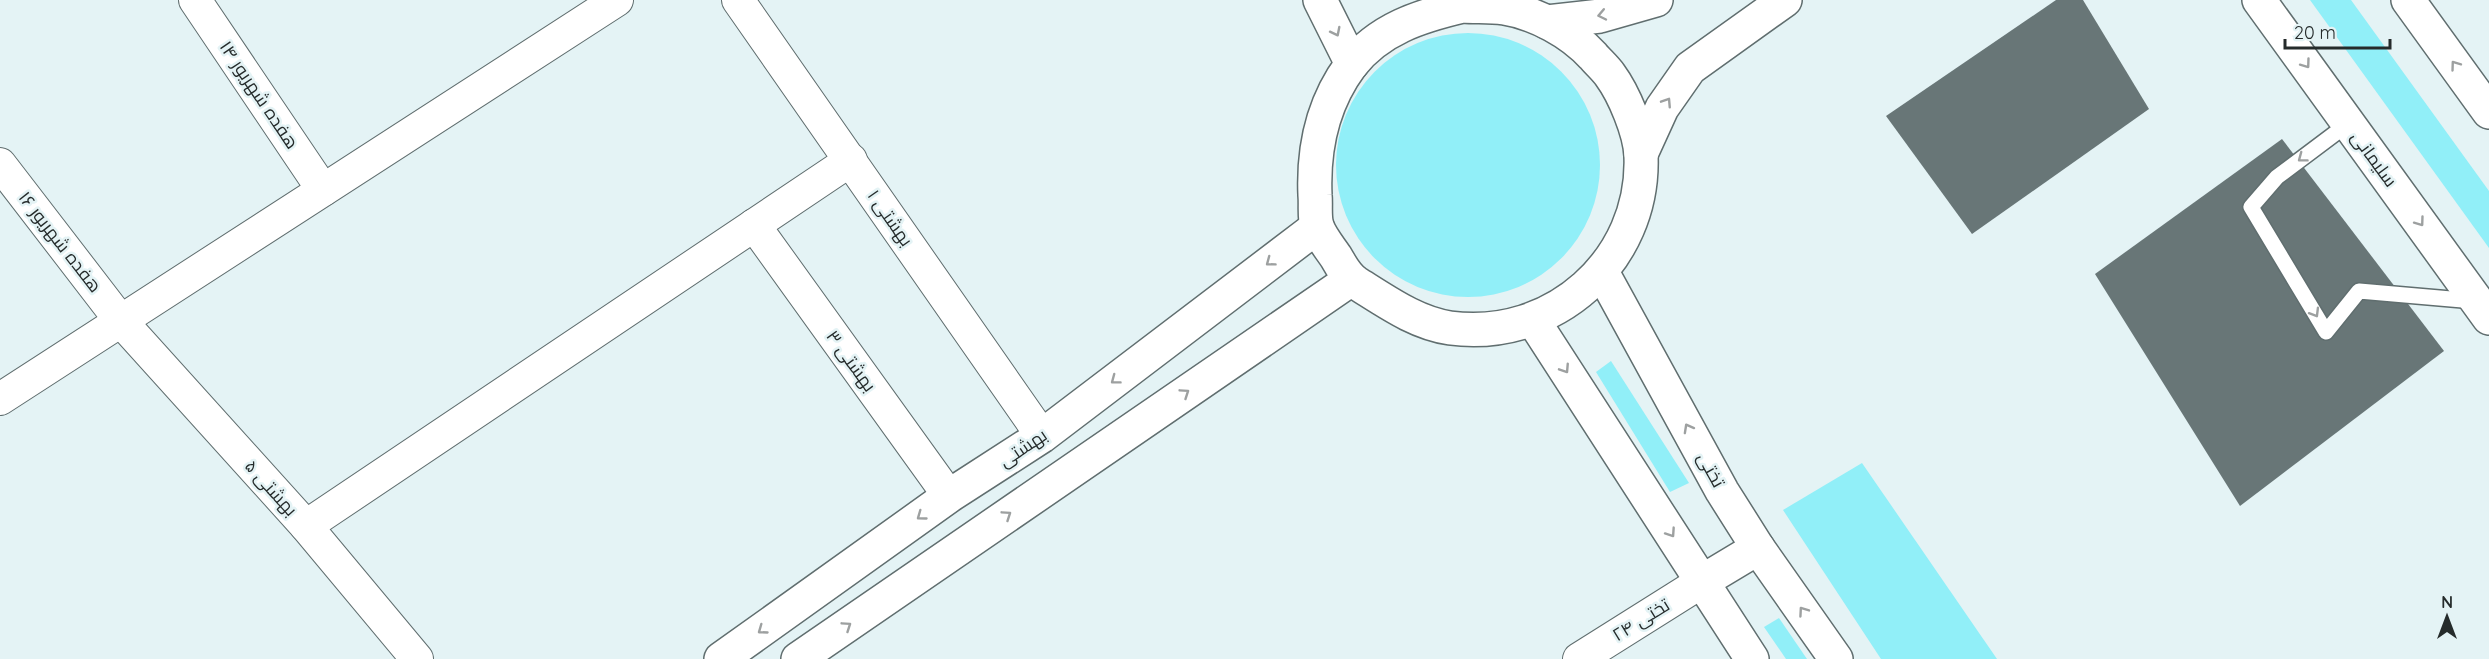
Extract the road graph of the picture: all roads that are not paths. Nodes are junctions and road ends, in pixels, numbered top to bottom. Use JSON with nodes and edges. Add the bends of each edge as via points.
{"nodes":[{"id":1,"x":195,"y":0,"type":"edge"},
{"id":2,"x":616,"y":0,"type":"edge"},
{"id":3,"x":738,"y":0,"type":"edge"},
{"id":4,"x":1320,"y":0,"type":"edge"},
{"id":5,"x":1656,"y":0,"type":"edge"},
{"id":6,"x":1785,"y":0,"type":"edge"},
{"id":7,"x":2259,"y":0,"type":"edge"},
{"id":8,"x":2408,"y":0,"type":"edge"},
{"id":9,"x":1458,"y":3,"type":"edge"},
{"id":10,"x":1544,"y":11,"type":"edge"},
{"id":11,"x":1352,"y":64,"type":"junction"},
{"id":12,"x":2489,"y":112,"type":"edge"},
{"id":13,"x":2349,"y":123,"type":"junction"},
{"id":14,"x":1641,"y":154,"type":"junction"},
{"id":15,"x":850,"y":160,"type":"junction"},
{"id":16,"x":0,"y":164,"type":"edge"},
{"id":17,"x":323,"y":190,"type":"junction"},
{"id":18,"x":754,"y":225,"type":"junction"},
{"id":19,"x":1317,"y":227,"type":"junction"},
{"id":20,"x":1602,"y":272,"type":"junction"},
{"id":21,"x":1350,"y":280,"type":"junction"},
{"id":22,"x":2483,"y":309,"type":"edge"},
{"id":23,"x":1533,"y":320,"type":"junction"},
{"id":24,"x":120,"y":321,"type":"junction"},
{"id":25,"x":0,"y":399,"type":"edge"},
{"id":26,"x":1042,"y":436,"type":"junction"},
{"id":27,"x":949,"y":496,"type":"junction"},
{"id":28,"x":306,"y":526,"type":"junction"},
{"id":29,"x":1758,"y":548,"type":"junction"},
{"id":30,"x":1703,"y":581,"type":"junction"},
{"id":31,"x":417,"y":659,"type":"edge"},
{"id":32,"x":721,"y":659,"type":"edge"},
{"id":33,"x":798,"y":659,"type":"edge"},
{"id":34,"x":1579,"y":659,"type":"edge"},
{"id":35,"x":1752,"y":659,"type":"edge"},
{"id":36,"x":1836,"y":659,"type":"edge"}],
"edges":[{"from":1,"to":17,"type":"street","name":"هفده شهریور ۱۴"},
{"from":2,"to":17,"type":"street"},
{"from":3,"to":15,"type":"street","name":"بهشتی ۱"},
{"from":4,"to":11,"type":"main road","one_way":true},
{"from":5,"to":10,"type":"main road","one_way":true,"via":[[1600,16]]},
{"from":14,"to":6,"type":"main road","one_way":true,"via":[[1662,108],[1690,68]]},
{"from":7,"to":13,"type":"main road","name":"سلیمانی","one_way":true},
{"from":12,"to":8,"type":"main road","one_way":true},
{"from":9,"to":10,"type":"main road"},
{"from":9,"to":11,"type":"main road","via":[[1384,35]]},
{"from":10,"to":14,"type":"main road","via":[[1610,75],[1630,112]]},
{"from":11,"to":19,"type":"main road","via":[[1329,100],[1317,140]]},
{"from":13,"to":22,"type":"main road","name":"سلیمانی","one_way":true},
{"from":13,"to":22,"type":"lane","one_way":true,"via":[[2277,177],[2251,207],[2326,332],[2359,291]]},
{"from":14,"to":20,"type":"main road","via":[[1638,196],[1625,236]]},
{"from":15,"to":18,"type":"street"},
{"from":15,"to":26,"type":"street","name":"بهشتی ۱"},
{"from":16,"to":24,"type":"street","name":"هفده شهریور ۱۶"},
{"from":17,"to":24,"type":"street"},
{"from":18,"to":27,"type":"street","name":"بهشتی ۳"},
{"from":18,"to":28,"type":"street"},
{"from":19,"to":21,"type":"main road"},
{"from":19,"to":26,"type":"main road","name":"بهشتی","one_way":true},
{"from":20,"to":23,"type":"main road","via":[[1571,300]]},
{"from":29,"to":20,"type":"main road","name":"تختی","one_way":true,"via":[[1722,491]]},
{"from":21,"to":23,"type":"main road","via":[[1408,315],[1449,327],[1492,329]]},
{"from":33,"to":21,"type":"main road","one_way":true},
{"from":23,"to":30,"type":"main road","one_way":true},
{"from":24,"to":25,"type":"street"},
{"from":24,"to":28,"type":"street","name":"بهشتی ۵"},
{"from":26,"to":27,"type":"main road","name":"بهشتی"},
{"from":27,"to":32,"type":"main road","name":"بهشتی","one_way":true},
{"from":28,"to":31,"type":"street","name":"بهشتی ۵"},
{"from":29,"to":30,"type":"main road"},
{"from":36,"to":29,"type":"main road","name":"تختی","one_way":true},
{"from":30,"to":34,"type":"street","name":"تختی ۲۴"},
{"from":30,"to":35,"type":"main road"}]}
